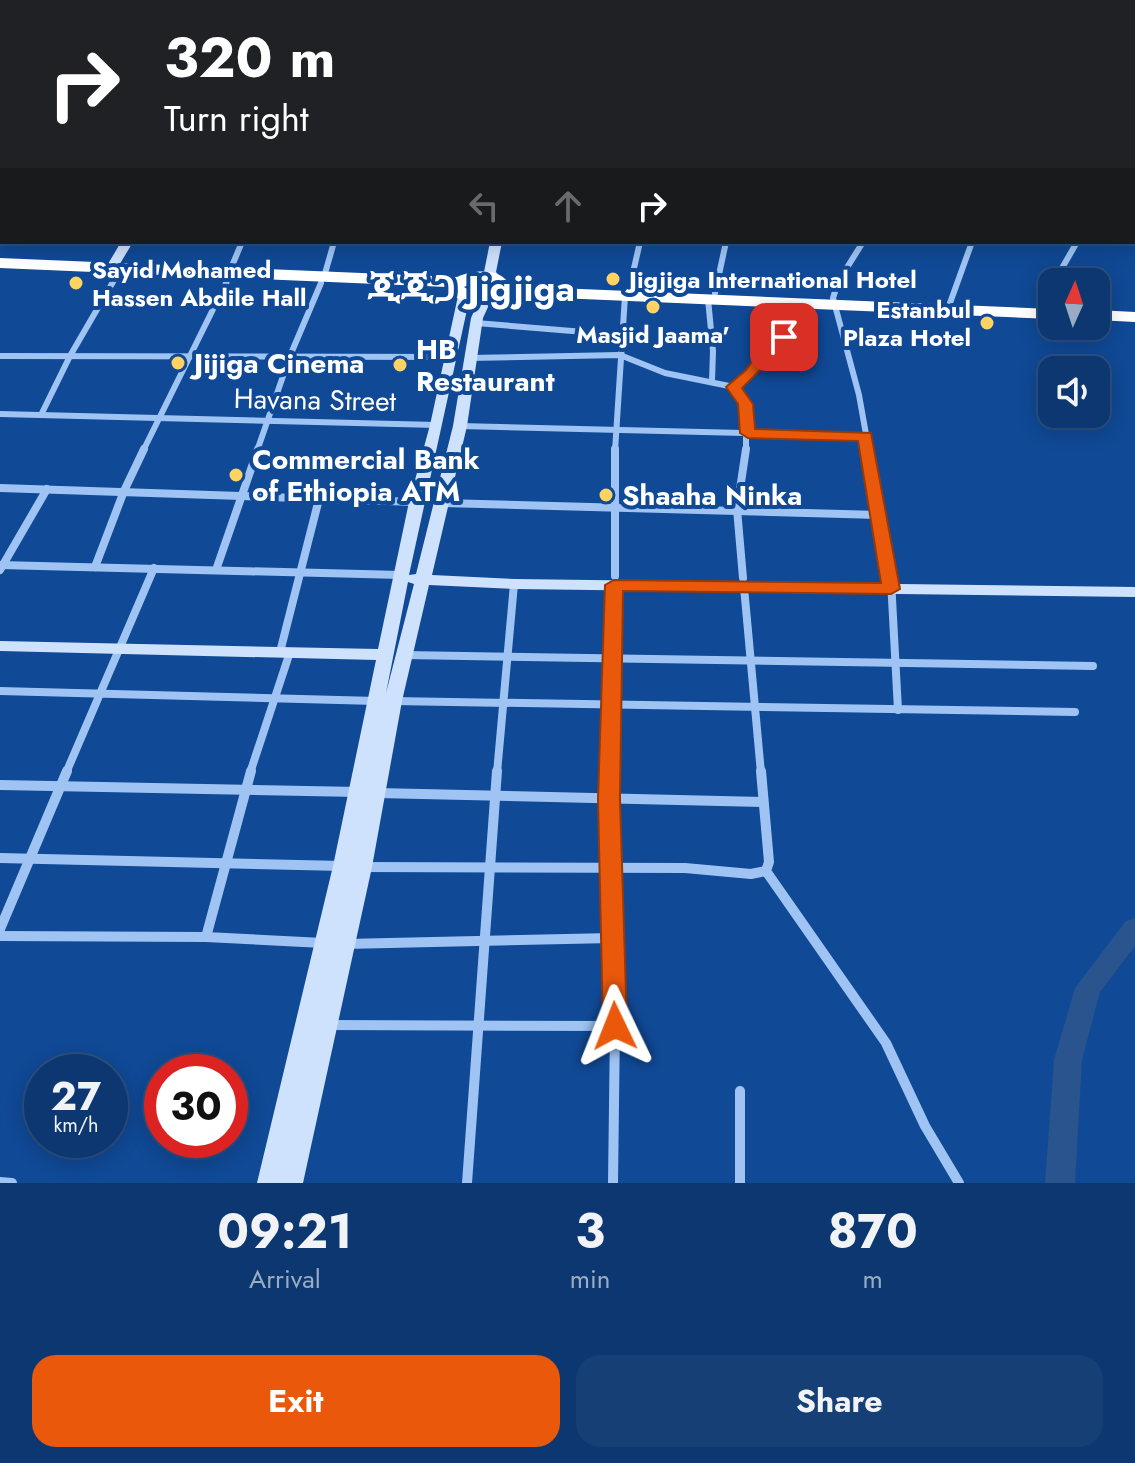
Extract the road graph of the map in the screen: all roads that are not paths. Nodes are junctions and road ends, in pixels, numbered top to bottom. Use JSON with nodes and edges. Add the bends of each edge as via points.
{"nodes":[{"id":1,"x":115,"y":244,"type":"edge"},
{"id":2,"x":126,"y":244,"type":"edge"},
{"id":3,"x":241,"y":244,"type":"edge"},
{"id":4,"x":333,"y":244,"type":"edge"},
{"id":5,"x":485,"y":244,"type":"edge"},
{"id":6,"x":496,"y":244,"type":"edge"},
{"id":7,"x":639,"y":244,"type":"edge"},
{"id":8,"x":725,"y":244,"type":"edge"},
{"id":9,"x":862,"y":244,"type":"edge"},
{"id":10,"x":971,"y":244,"type":"edge"},
{"id":11,"x":1076,"y":244,"type":"edge"},
{"id":12,"x":0,"y":263,"type":"edge"},
{"id":13,"x":1062,"y":268,"type":"edge"},
{"id":14,"x":0,"y":270,"type":"edge"},
{"id":15,"x":107,"y":272,"type":"junction"},
{"id":16,"x":228,"y":276,"type":"junction"},
{"id":17,"x":323,"y":280,"type":"junction"},
{"id":18,"x":463,"y":286,"type":"junction"},
{"id":19,"x":498,"y":288,"type":"junction"},
{"id":20,"x":627,"y":293,"type":"junction"},
{"id":21,"x":711,"y":296,"type":"junction"},
{"id":22,"x":834,"y":301,"type":"junction"},
{"id":23,"x":803,"y":303,"type":"junction"},
{"id":24,"x":950,"y":303,"type":"junction"},
{"id":25,"x":1038,"y":308,"type":"edge"},
{"id":26,"x":1038,"y":309,"type":"edge"},
{"id":27,"x":1110,"y":310,"type":"edge"},
{"id":28,"x":1135,"y":311,"type":"edge"},
{"id":29,"x":1110,"y":316,"type":"edge"},
{"id":30,"x":1135,"y":317,"type":"edge"},
{"id":31,"x":476,"y":323,"type":"junction"},
{"id":32,"x":621,"y":335,"type":"junction"},
{"id":33,"x":620,"y":355,"type":"junction"},
{"id":34,"x":0,"y":356,"type":"edge"},
{"id":35,"x":70,"y":356,"type":"junction"},
{"id":36,"x":189,"y":356,"type":"junction"},
{"id":37,"x":290,"y":356,"type":"junction"},
{"id":38,"x":461,"y":358,"type":"junction"},
{"id":39,"x":712,"y":381,"type":"junction"},
{"id":40,"x":734,"y":387,"type":"junction"},
{"id":41,"x":0,"y":414,"type":"edge"},
{"id":42,"x":41,"y":415,"type":"junction"},
{"id":43,"x":161,"y":418,"type":"junction"},
{"id":44,"x":269,"y":421,"type":"junction"},
{"id":45,"x":437,"y":425,"type":"junction"},
{"id":46,"x":460,"y":426,"type":"junction"},
{"id":47,"x":615,"y":430,"type":"junction"},
{"id":48,"x":748,"y":433,"type":"junction"},
{"id":49,"x":866,"y":436,"type":"junction"},
{"id":50,"x":0,"y":488,"type":"edge"},
{"id":51,"x":47,"y":489,"type":"junction"},
{"id":52,"x":124,"y":491,"type":"junction"},
{"id":53,"x":243,"y":496,"type":"junction"},
{"id":54,"x":319,"y":499,"type":"junction"},
{"id":55,"x":416,"y":502,"type":"junction"},
{"id":56,"x":442,"y":503,"type":"junction"},
{"id":57,"x":613,"y":507,"type":"junction"},
{"id":58,"x":737,"y":511,"type":"junction"},
{"id":59,"x":879,"y":515,"type":"junction"},
{"id":60,"x":1,"y":567,"type":"edge"},
{"id":61,"x":95,"y":567,"type":"junction"},
{"id":62,"x":154,"y":568,"type":"junction"},
{"id":63,"x":216,"y":570,"type":"junction"},
{"id":64,"x":301,"y":571,"type":"junction"},
{"id":65,"x":401,"y":575,"type":"junction"},
{"id":66,"x":423,"y":577,"type":"junction"},
{"id":67,"x":614,"y":581,"type":"junction"},
{"id":68,"x":743,"y":583,"type":"junction"},
{"id":69,"x":1135,"y":583,"type":"edge"},
{"id":70,"x":514,"y":584,"type":"junction"},
{"id":71,"x":891,"y":584,"type":"junction"},
{"id":72,"x":1135,"y":592,"type":"edge"},
{"id":73,"x":0,"y":646,"type":"edge"},
{"id":74,"x":121,"y":648,"type":"junction"},
{"id":75,"x":285,"y":652,"type":"junction"},
{"id":76,"x":395,"y":655,"type":"junction"},
{"id":77,"x":507,"y":655,"type":"junction"},
{"id":78,"x":610,"y":657,"type":"junction"},
{"id":79,"x":750,"y":660,"type":"junction"},
{"id":80,"x":893,"y":661,"type":"junction"},
{"id":81,"x":1093,"y":666,"type":"dead end"},
{"id":82,"x":0,"y":691,"type":"edge"},
{"id":83,"x":101,"y":694,"type":"junction"},
{"id":84,"x":274,"y":698,"type":"junction"},
{"id":85,"x":385,"y":701,"type":"junction"},
{"id":86,"x":502,"y":703,"type":"junction"},
{"id":87,"x":610,"y":705,"type":"junction"},
{"id":88,"x":755,"y":707,"type":"junction"},
{"id":89,"x":898,"y":710,"type":"junction"},
{"id":90,"x":1075,"y":712,"type":"dead end"},
{"id":91,"x":0,"y":785,"type":"edge"},
{"id":92,"x":62,"y":786,"type":"junction"},
{"id":93,"x":245,"y":789,"type":"junction"},
{"id":94,"x":367,"y":793,"type":"junction"},
{"id":95,"x":495,"y":794,"type":"junction"},
{"id":96,"x":609,"y":799,"type":"junction"},
{"id":97,"x":763,"y":802,"type":"junction"},
{"id":98,"x":0,"y":858,"type":"edge"},
{"id":99,"x":30,"y":859,"type":"junction"},
{"id":100,"x":229,"y":861,"type":"junction"},
{"id":101,"x":352,"y":866,"type":"junction"},
{"id":102,"x":490,"y":869,"type":"junction"},
{"id":103,"x":610,"y":869,"type":"junction"},
{"id":104,"x":766,"y":871,"type":"junction"},
{"id":105,"x":0,"y":929,"type":"edge"},
{"id":106,"x":0,"y":936,"type":"edge"},
{"id":107,"x":206,"y":937,"type":"junction"},
{"id":108,"x":612,"y":938,"type":"junction"},
{"id":109,"x":484,"y":943,"type":"junction"},
{"id":110,"x":325,"y":944,"type":"junction"},
{"id":111,"x":345,"y":944,"type":"junction"},
{"id":112,"x":327,"y":1025,"type":"junction"},
{"id":113,"x":615,"y":1026,"type":"junction"},
{"id":114,"x":478,"y":1027,"type":"junction"},
{"id":115,"x":740,"y":1091,"type":"dead end"},
{"id":116,"x":0,"y":1182,"type":"edge"},
{"id":117,"x":12,"y":1183,"type":"edge"},
{"id":118,"x":269,"y":1183,"type":"edge"},
{"id":119,"x":291,"y":1183,"type":"edge"},
{"id":120,"x":467,"y":1183,"type":"edge"},
{"id":121,"x":613,"y":1183,"type":"edge"},
{"id":122,"x":740,"y":1183,"type":"edge"},
{"id":123,"x":959,"y":1183,"type":"edge"}],
"edges":[{"from":1,"to":15,"type":"main road"},
{"from":2,"to":15,"type":"main road"},
{"from":3,"to":16,"type":"street"},
{"from":4,"to":17,"type":"street"},
{"from":5,"to":18,"type":"main road","via":[[480,272]]},
{"from":6,"to":19,"type":"main road","via":[[490,272]]},
{"from":7,"to":20,"type":"street"},
{"from":8,"to":21,"type":"street"},
{"from":9,"to":22,"type":"street","via":[[838,282]]},
{"from":10,"to":24,"type":"street"},
{"from":11,"to":13,"type":"street"},
{"from":12,"to":15,"type":"highway"},
{"from":14,"to":15,"type":"highway"},
{"from":15,"to":16,"type":"highway"},
{"from":15,"to":35,"type":"street"},
{"from":16,"to":17,"type":"highway"},
{"from":16,"to":36,"type":"street"},
{"from":17,"to":18,"type":"highway"},
{"from":17,"to":37,"type":"street"},
{"from":18,"to":19,"type":"highway"},
{"from":18,"to":38,"type":"main road"},
{"from":19,"to":20,"type":"highway"},
{"from":19,"to":31,"type":"main road","via":[[482,305]]},
{"from":20,"to":21,"type":"highway"},
{"from":20,"to":32,"type":"street"},
{"from":21,"to":22,"type":"highway"},
{"from":21,"to":23,"type":"highway"},
{"from":21,"to":39,"type":"street"},
{"from":22,"to":23,"type":"highway"},
{"from":22,"to":24,"type":"highway"},
{"from":22,"to":26,"type":"highway"},
{"from":22,"to":49,"type":"street"},
{"from":23,"to":40,"type":"street","via":[[784,337]]},
{"from":24,"to":25,"type":"highway"},
{"from":27,"to":28,"type":"highway"},
{"from":29,"to":30,"type":"highway"},
{"from":31,"to":32,"type":"street"},
{"from":31,"to":38,"type":"main road"},
{"from":32,"to":33,"type":"street"},
{"from":33,"to":38,"type":"street"},
{"from":33,"to":39,"type":"street","via":[[656,370]]},
{"from":33,"to":47,"type":"street"},
{"from":34,"to":35,"type":"street"},
{"from":35,"to":36,"type":"street"},
{"from":35,"to":42,"type":"street"},
{"from":36,"to":37,"type":"street"},
{"from":36,"to":43,"type":"street"},
{"from":37,"to":38,"type":"street"},
{"from":37,"to":44,"type":"street"},
{"from":38,"to":45,"type":"main road"},
{"from":38,"to":46,"type":"main road"},
{"from":39,"to":40,"type":"street"},
{"from":40,"to":48,"type":"street","via":[[746,404]]},
{"from":41,"to":42,"type":"street","name":"Havana Street"},
{"from":42,"to":43,"type":"street","name":"Havana Street"},
{"from":43,"to":44,"type":"street","name":"Havana Street"},
{"from":43,"to":52,"type":"street"},
{"from":44,"to":45,"type":"street","name":"Havana Street"},
{"from":44,"to":53,"type":"street"},
{"from":45,"to":55,"type":"main road"},
{"from":46,"to":47,"type":"street"},
{"from":46,"to":56,"type":"main road"},
{"from":47,"to":48,"type":"street"},
{"from":47,"to":57,"type":"street"},
{"from":48,"to":49,"type":"street"},
{"from":48,"to":58,"type":"street"},
{"from":49,"to":59,"type":"street"},
{"from":50,"to":51,"type":"street"},
{"from":51,"to":52,"type":"street"},
{"from":51,"to":60,"type":"street"},
{"from":52,"to":53,"type":"street"},
{"from":52,"to":61,"type":"street"},
{"from":53,"to":54,"type":"street"},
{"from":53,"to":63,"type":"street"},
{"from":54,"to":55,"type":"street"},
{"from":54,"to":64,"type":"street"},
{"from":55,"to":65,"type":"main road"},
{"from":56,"to":57,"type":"street"},
{"from":56,"to":66,"type":"main road"},
{"from":57,"to":58,"type":"street"},
{"from":57,"to":67,"type":"street"},
{"from":58,"to":59,"type":"street"},
{"from":58,"to":68,"type":"street"},
{"from":59,"to":71,"type":"street"},
{"from":60,"to":61,"type":"street"},
{"from":61,"to":62,"type":"street"},
{"from":62,"to":63,"type":"street"},
{"from":62,"to":74,"type":"street"},
{"from":63,"to":64,"type":"street"},
{"from":64,"to":65,"type":"street"},
{"from":64,"to":75,"type":"street"},
{"from":65,"to":66,"type":"main road"},
{"from":65,"to":76,"type":"main road"},
{"from":66,"to":67,"type":"main road"},
{"from":66,"to":70,"type":"main road"},
{"from":66,"to":76,"type":"main road"},
{"from":67,"to":68,"type":"main road"},
{"from":67,"to":70,"type":"main road"},
{"from":67,"to":78,"type":"street"},
{"from":68,"to":71,"type":"main road"},
{"from":68,"to":79,"type":"street"},
{"from":69,"to":71,"type":"main road"},
{"from":70,"to":77,"type":"street"},
{"from":71,"to":72,"type":"main road"},
{"from":71,"to":80,"type":"street"},
{"from":73,"to":74,"type":"main road"},
{"from":74,"to":75,"type":"main road"},
{"from":74,"to":83,"type":"street"},
{"from":75,"to":76,"type":"main road"},
{"from":75,"to":84,"type":"street"},
{"from":76,"to":77,"type":"street"},
{"from":76,"to":85,"type":"main road"},
{"from":77,"to":78,"type":"street"},
{"from":77,"to":86,"type":"street"},
{"from":78,"to":79,"type":"street"},
{"from":78,"to":87,"type":"street"},
{"from":79,"to":80,"type":"street"},
{"from":79,"to":88,"type":"street"},
{"from":80,"to":81,"type":"street"},
{"from":80,"to":89,"type":"street"},
{"from":82,"to":83,"type":"street"},
{"from":83,"to":84,"type":"street"},
{"from":83,"to":92,"type":"street"},
{"from":84,"to":85,"type":"street"},
{"from":84,"to":93,"type":"street"},
{"from":85,"to":86,"type":"street"},
{"from":85,"to":94,"type":"main road"},
{"from":86,"to":87,"type":"street"},
{"from":86,"to":95,"type":"street"},
{"from":87,"to":88,"type":"street"},
{"from":87,"to":96,"type":"street"},
{"from":88,"to":89,"type":"street"},
{"from":88,"to":97,"type":"street"},
{"from":89,"to":90,"type":"street"},
{"from":91,"to":92,"type":"street"},
{"from":92,"to":93,"type":"street"},
{"from":92,"to":99,"type":"street"},
{"from":93,"to":94,"type":"street"},
{"from":93,"to":100,"type":"street"},
{"from":94,"to":95,"type":"street"},
{"from":94,"to":101,"type":"main road"},
{"from":95,"to":96,"type":"street"},
{"from":95,"to":102,"type":"street"},
{"from":96,"to":97,"type":"street"},
{"from":96,"to":103,"type":"street"},
{"from":97,"to":104,"type":"street"},
{"from":98,"to":99,"type":"street"},
{"from":99,"to":100,"type":"street"},
{"from":99,"to":105,"type":"street"},
{"from":100,"to":101,"type":"street"},
{"from":100,"to":107,"type":"street"},
{"from":101,"to":102,"type":"street"},
{"from":101,"to":110,"type":"main road"},
{"from":101,"to":111,"type":"main road"},
{"from":102,"to":103,"type":"street"},
{"from":102,"to":109,"type":"street"},
{"from":103,"to":104,"type":"street"},
{"from":103,"to":108,"type":"street"},
{"from":104,"to":123,"type":"street","via":[[878,1030]]},
{"from":106,"to":107,"type":"street"},
{"from":107,"to":110,"type":"street"},
{"from":108,"to":109,"type":"street"},
{"from":108,"to":113,"type":"street"},
{"from":109,"to":111,"type":"street"},
{"from":109,"to":114,"type":"street"},
{"from":110,"to":118,"type":"main road"},
{"from":111,"to":112,"type":"main road"},
{"from":112,"to":114,"type":"street"},
{"from":112,"to":119,"type":"main road"},
{"from":113,"to":114,"type":"street"},
{"from":113,"to":121,"type":"street"},
{"from":114,"to":120,"type":"street"},
{"from":115,"to":122,"type":"street"},
{"from":116,"to":117,"type":"street"}]}
